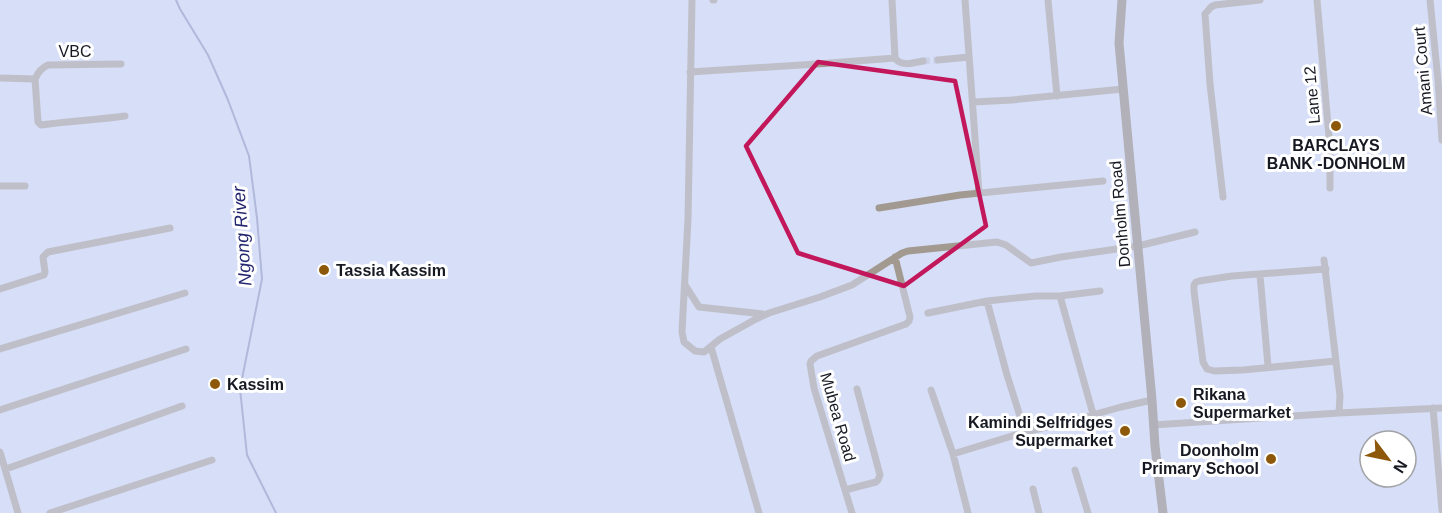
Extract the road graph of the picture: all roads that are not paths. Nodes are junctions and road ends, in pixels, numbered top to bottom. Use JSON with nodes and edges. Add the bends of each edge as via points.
{"nodes":[{"id":1,"x":692,"y":0,"type":"edge"},
{"id":2,"x":892,"y":0,"type":"edge"},
{"id":3,"x":965,"y":0,"type":"edge"},
{"id":4,"x":1048,"y":0,"type":"edge"},
{"id":5,"x":1122,"y":0,"type":"edge"},
{"id":6,"x":1260,"y":0,"type":"edge"},
{"id":7,"x":1317,"y":0,"type":"edge"},
{"id":8,"x":1430,"y":0,"type":"edge"},
{"id":9,"x":969,"y":57,"type":"junction"},
{"id":10,"x":895,"y":58,"type":"junction"},
{"id":11,"x":938,"y":60,"type":"tunnel mouth"},
{"id":12,"x":923,"y":61,"type":"tunnel mouth"},
{"id":13,"x":121,"y":64,"type":"dead end"},
{"id":14,"x":690,"y":72,"type":"junction"},
{"id":15,"x":0,"y":78,"type":"edge"},
{"id":16,"x":35,"y":79,"type":"junction"},
{"id":17,"x":1123,"y":89,"type":"junction"},
{"id":18,"x":1057,"y":96,"type":"junction"},
{"id":19,"x":973,"y":102,"type":"junction"},
{"id":20,"x":125,"y":116,"type":"dead end"},
{"id":21,"x":1442,"y":140,"type":"edge"},
{"id":22,"x":1103,"y":181,"type":"dead end"},
{"id":23,"x":0,"y":186,"type":"edge"},
{"id":24,"x":25,"y":186,"type":"dead end"},
{"id":25,"x":1330,"y":188,"type":"dead end"},
{"id":26,"x":979,"y":193,"type":"junction"},
{"id":27,"x":1223,"y":197,"type":"dead end"},
{"id":28,"x":879,"y":208,"type":"dead end"},
{"id":29,"x":170,"y":228,"type":"dead end"},
{"id":30,"x":1195,"y":232,"type":"dead end"},
{"id":31,"x":1138,"y":246,"type":"junction"},
{"id":32,"x":895,"y":258,"type":"junction"},
{"id":33,"x":1324,"y":260,"type":"dead end"},
{"id":34,"x":1326,"y":269,"type":"junction"},
{"id":35,"x":1260,"y":275,"type":"junction"},
{"id":36,"x":685,"y":285,"type":"junction"},
{"id":37,"x":0,"y":289,"type":"edge"},
{"id":38,"x":1100,"y":291,"type":"dead end"},
{"id":39,"x":185,"y":293,"type":"dead end"},
{"id":40,"x":1060,"y":296,"type":"junction"},
{"id":41,"x":987,"y":301,"type":"junction"},
{"id":42,"x":928,"y":313,"type":"dead end"},
{"id":43,"x":766,"y":314,"type":"junction"},
{"id":44,"x":711,"y":347,"type":"junction"},
{"id":45,"x":0,"y":349,"type":"edge"},
{"id":46,"x":186,"y":349,"type":"dead end"},
{"id":47,"x":1336,"y":361,"type":"junction"},
{"id":48,"x":1268,"y":366,"type":"junction"},
{"id":49,"x":857,"y":389,"type":"dead end"},
{"id":50,"x":931,"y":390,"type":"dead end"},
{"id":51,"x":1152,"y":400,"type":"junction"},
{"id":52,"x":182,"y":406,"type":"dead end"},
{"id":53,"x":1433,"y":408,"type":"junction"},
{"id":54,"x":1442,"y":408,"type":"edge"},
{"id":55,"x":0,"y":410,"type":"edge"},
{"id":56,"x":1339,"y":413,"type":"junction"},
{"id":57,"x":1093,"y":414,"type":"junction"},
{"id":58,"x":1153,"y":425,"type":"junction"},
{"id":59,"x":1025,"y":432,"type":"junction"},
{"id":60,"x":0,"y":452,"type":"edge"},
{"id":61,"x":952,"y":454,"type":"junction"},
{"id":62,"x":212,"y":460,"type":"dead end"},
{"id":63,"x":6,"y":469,"type":"junction"},
{"id":64,"x":1075,"y":470,"type":"dead end"},
{"id":65,"x":1033,"y":489,"type":"dead end"},
{"id":66,"x":845,"y":490,"type":"junction"},
{"id":67,"x":1441,"y":494,"type":"edge"},
{"id":68,"x":1442,"y":510,"type":"edge"},
{"id":69,"x":18,"y":513,"type":"edge"},
{"id":70,"x":50,"y":513,"type":"edge"},
{"id":71,"x":759,"y":513,"type":"edge"},
{"id":72,"x":852,"y":513,"type":"edge"},
{"id":73,"x":968,"y":513,"type":"edge"},
{"id":74,"x":1039,"y":513,"type":"edge"},
{"id":75,"x":1088,"y":513,"type":"edge"},
{"id":76,"x":1163,"y":513,"type":"edge"}],
"edges":[{"from":1,"to":14,"type":"street"},
{"from":2,"to":10,"type":"street"},
{"from":3,"to":9,"type":"street"},
{"from":4,"to":18,"type":"street"},
{"from":5,"to":17,"type":"main road","name":"Donholm Road","via":[[1119,43]]},
{"from":6,"to":27,"type":"street","via":[[1215,5],[1205,14]]},
{"from":7,"to":25,"type":"street","name":"Lane 12"},
{"from":8,"to":21,"type":"street","name":"Amani Court"},
{"from":9,"to":11,"type":"street"},
{"from":9,"to":19,"type":"street"},
{"from":10,"to":12,"type":"street","via":[[902,64]]},
{"from":10,"to":14,"type":"street"},
{"from":13,"to":16,"type":"street","name":"VBC","via":[[48,65],[42,67]]},
{"from":14,"to":36,"type":"street"},
{"from":15,"to":16,"type":"street"},
{"from":16,"to":20,"type":"street","via":[[41,125]]},
{"from":17,"to":18,"type":"street"},
{"from":17,"to":31,"type":"main road","name":"Donholm Road"},
{"from":18,"to":19,"type":"street"},
{"from":19,"to":26,"type":"street"},
{"from":22,"to":26,"type":"street"},
{"from":23,"to":24,"type":"street"},
{"from":26,"to":28,"type":"street"},
{"from":29,"to":37,"type":"street","via":[[48,252],[43,257],[44,275]]},
{"from":30,"to":31,"type":"street"},
{"from":31,"to":32,"type":"street","via":[[1031,263],[997,242],[916,250]]},
{"from":31,"to":51,"type":"main road","name":"Donholm Road"},
{"from":32,"to":43,"type":"street","via":[[842,290]]},
{"from":32,"to":66,"type":"street","name":"Mubea Road","via":[[909,321],[811,361],[814,387]]},
{"from":33,"to":34,"type":"street"},
{"from":34,"to":35,"type":"street"},
{"from":34,"to":47,"type":"street"},
{"from":35,"to":48,"type":"street"},
{"from":35,"to":48,"type":"street","via":[[1196,282],[1194,291],[1204,366],[1214,370]]},
{"from":36,"to":43,"type":"street","via":[[699,307]]},
{"from":36,"to":44,"type":"street","via":[[684,342],[699,352]]},
{"from":38,"to":40,"type":"street"},
{"from":39,"to":45,"type":"street"},
{"from":40,"to":41,"type":"street"},
{"from":40,"to":57,"type":"street"},
{"from":41,"to":42,"type":"street"},
{"from":41,"to":59,"type":"street"},
{"from":43,"to":44,"type":"street"},
{"from":44,"to":71,"type":"street"},
{"from":46,"to":55,"type":"street"},
{"from":47,"to":48,"type":"street"},
{"from":47,"to":56,"type":"street"},
{"from":49,"to":66,"type":"street","via":[[880,475],[876,482]]},
{"from":50,"to":61,"type":"street"},
{"from":51,"to":57,"type":"street"},
{"from":51,"to":58,"type":"main road","name":"Donholm Road"},
{"from":52,"to":63,"type":"street"},
{"from":53,"to":54,"type":"street"},
{"from":53,"to":56,"type":"street"},
{"from":53,"to":67,"type":"street"},
{"from":56,"to":58,"type":"street"},
{"from":57,"to":59,"type":"street"},
{"from":58,"to":76,"type":"main road","name":"Donholm Road"},
{"from":59,"to":61,"type":"street"},
{"from":60,"to":63,"type":"street"},
{"from":61,"to":73,"type":"street"},
{"from":62,"to":70,"type":"street"},
{"from":63,"to":69,"type":"street"},
{"from":64,"to":75,"type":"street"},
{"from":65,"to":74,"type":"street"},
{"from":66,"to":72,"type":"street","name":"Mubea Road"},
{"from":67,"to":68,"type":"street"}]}
